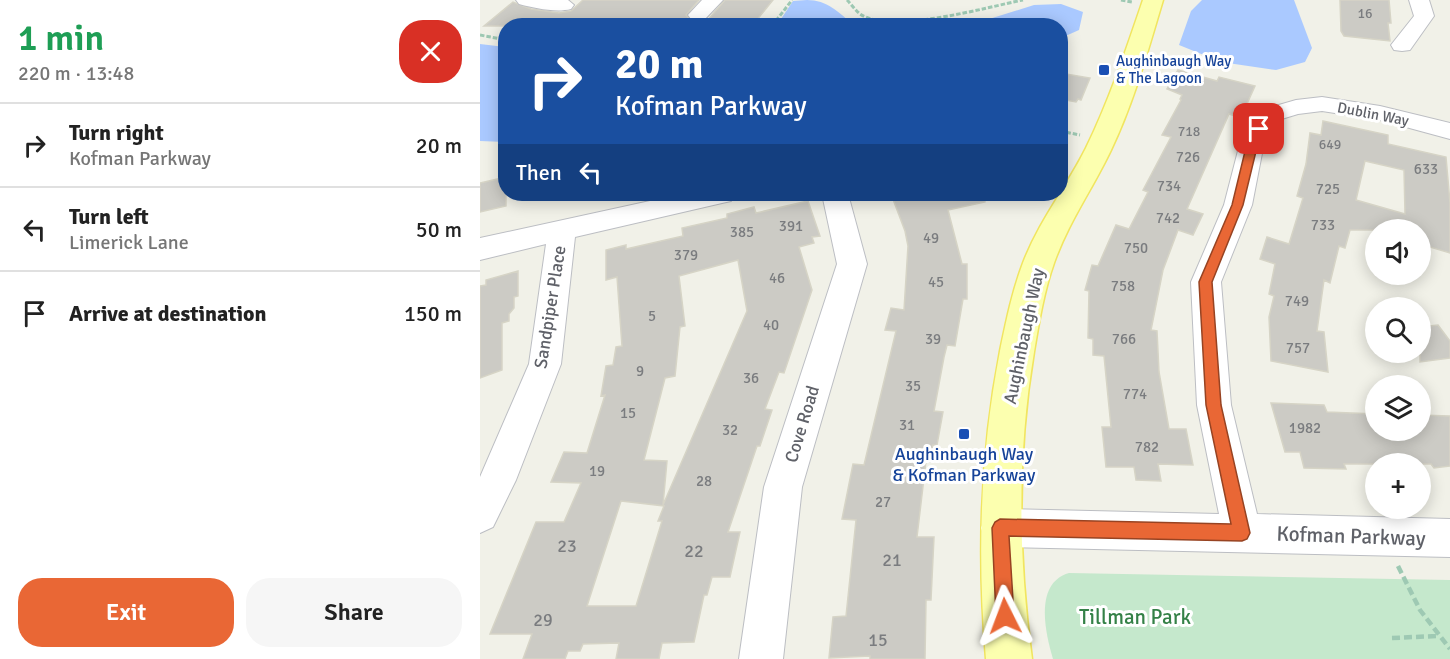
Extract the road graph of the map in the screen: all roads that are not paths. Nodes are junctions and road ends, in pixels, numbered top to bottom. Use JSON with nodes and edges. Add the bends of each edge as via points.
{"nodes":[{"id":1,"x":526,"y":0,"type":"edge"},
{"id":2,"x":713,"y":0,"type":"edge"},
{"id":3,"x":1152,"y":0,"type":"edge"},
{"id":4,"x":1419,"y":0,"type":"edge"},
{"id":5,"x":564,"y":5,"type":"dead end"},
{"id":6,"x":698,"y":15,"type":"dead end"},
{"id":7,"x":1402,"y":45,"type":"dead end"},
{"id":8,"x":1450,"y":131,"type":"edge"},
{"id":9,"x":1068,"y":199,"type":"edge"},
{"id":10,"x":692,"y":201,"type":"edge"},
{"id":11,"x":837,"y":201,"type":"edge"},
{"id":12,"x":1067,"y":201,"type":"edge"},
{"id":13,"x":562,"y":231,"type":"junction"},
{"id":14,"x":480,"y":249,"type":"edge"},
{"id":15,"x":480,"y":514,"type":"edge"},
{"id":16,"x":1000,"y":528,"type":"junction"},
{"id":17,"x":1242,"y":533,"type":"junction"},
{"id":18,"x":1450,"y":538,"type":"edge"},
{"id":19,"x":761,"y":659,"type":"edge"},
{"id":20,"x":1010,"y":659,"type":"edge"}],
"edges":[{"from":1,"to":5,"type":"street"},
{"from":2,"to":6,"type":"street"},
{"from":3,"to":9,"type":"main road","name":"Aughinbaugh Way","via":[[1111,120]]},
{"from":4,"to":7,"type":"street","via":[[1424,16]]},
{"from":8,"to":17,"type":"street","name":"Dublin Way","via":[[1380,113],[1322,104],[1266,116],[1252,143],[1238,205],[1206,282],[1214,405]]},
{"from":10,"to":13,"type":"street"},
{"from":11,"to":19,"type":"street","name":"Cove Road","via":[[852,264],[783,487]]},
{"from":12,"to":16,"type":"main road","name":"Aughinbaugh Way","via":[[1041,256],[1011,378]]},
{"from":13,"to":14,"type":"street"},
{"from":13,"to":15,"type":"street","name":"Sandpiper Place","via":[[545,363],[498,480]]},
{"from":16,"to":17,"type":"street","name":"Kofman Parkway"},
{"from":16,"to":20,"type":"main road","name":"Aughinbaugh Way"},
{"from":17,"to":18,"type":"street","name":"Kofman Parkway"}]}
